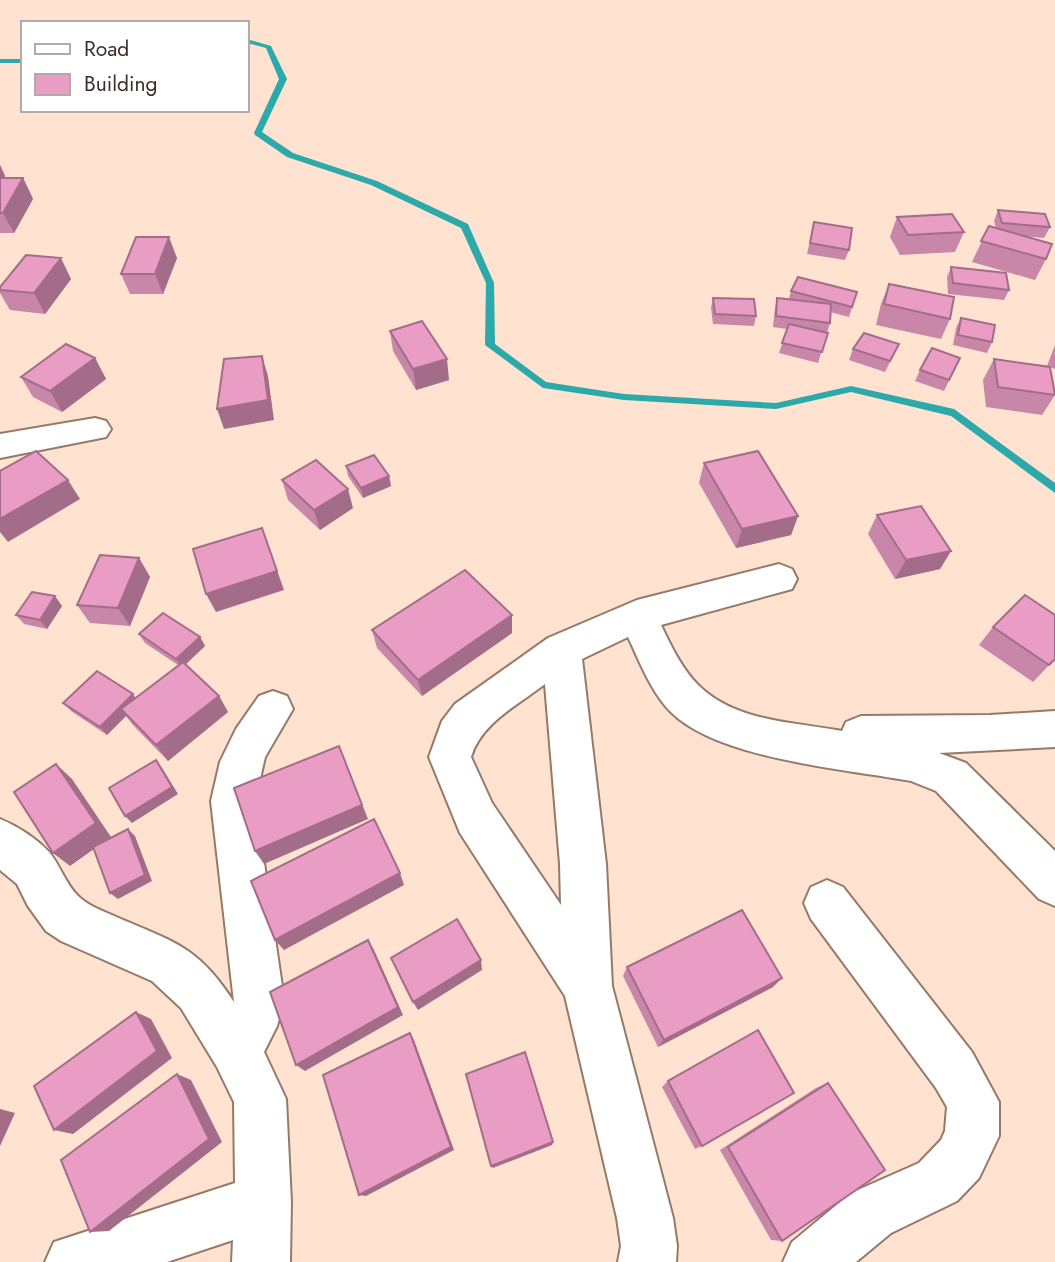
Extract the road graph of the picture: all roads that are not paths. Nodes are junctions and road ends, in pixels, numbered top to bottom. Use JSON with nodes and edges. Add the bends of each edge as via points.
{"nodes":[{"id":1,"x":94,"y":429,"type":"dead end"},
{"id":2,"x":0,"y":446,"type":"edge"},
{"id":3,"x":779,"y":579,"type":"dead end"},
{"id":4,"x":637,"y":616,"type":"junction"},
{"id":5,"x":562,"y":650,"type":"junction"},
{"id":6,"x":273,"y":709,"type":"dead end"},
{"id":7,"x":1055,"y":729,"type":"edge"},
{"id":8,"x":775,"y":736,"type":"junction"},
{"id":9,"x":0,"y":841,"type":"edge"},
{"id":10,"x":1055,"y":883,"type":"edge"},
{"id":11,"x":827,"y":902,"type":"dead end"},
{"id":12,"x":587,"y":986,"type":"junction"},
{"id":13,"x":236,"y":1049,"type":"junction"},
{"id":14,"x":263,"y":1202,"type":"junction"},
{"id":15,"x":74,"y":1262,"type":"edge"},
{"id":16,"x":261,"y":1262,"type":"edge"},
{"id":17,"x":647,"y":1262,"type":"edge"},
{"id":18,"x":812,"y":1262,"type":"edge"}],
"edges":[{"from":1,"to":2,"type":"street"},
{"from":3,"to":4,"type":"street"},
{"from":4,"to":5,"type":"street"},
{"from":4,"to":8,"type":"street","via":[[680,694],[730,728]]},
{"from":5,"to":12,"type":"street","via":[[583,864]]},
{"from":5,"to":12,"type":"street","via":[[470,717],[457,734],[450,757],[476,818]]},
{"from":6,"to":13,"type":"street","via":[[238,768],[233,801],[259,1000],[252,1026]]},
{"from":7,"to":8,"type":"street"},
{"from":8,"to":10,"type":"street","via":[[911,762],[951,777]]},
{"from":9,"to":13,"type":"street","via":[[33,868],[63,914],[169,964],[198,991]]},
{"from":11,"to":18,"type":"street","via":[[954,1070],[973,1102],[972,1136],[960,1159],[938,1182],[872,1213]]},
{"from":12,"to":17,"type":"street","via":[[645,1218]]},
{"from":13,"to":14,"type":"street","via":[[260,1099]]},
{"from":14,"to":15,"type":"street"},
{"from":14,"to":16,"type":"street"}]}
